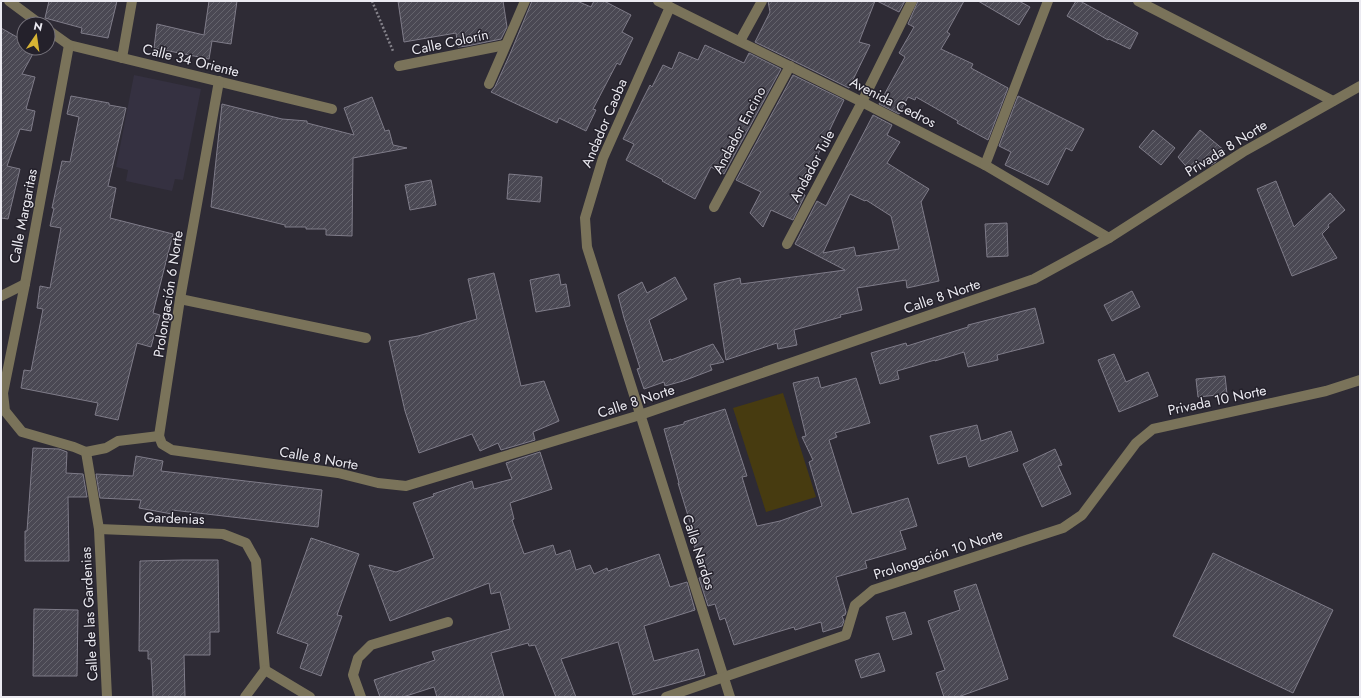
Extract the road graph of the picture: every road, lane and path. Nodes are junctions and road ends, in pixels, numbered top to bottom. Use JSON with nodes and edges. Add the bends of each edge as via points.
{"nodes":[{"id":1,"x":9,"y":1,"type":"edge"},
{"id":2,"x":132,"y":1,"type":"edge"},
{"id":3,"x":372,"y":1,"type":"edge"},
{"id":4,"x":525,"y":1,"type":"edge"},
{"id":5,"x":658,"y":1,"type":"edge"},
{"id":6,"x":762,"y":1,"type":"edge"},
{"id":7,"x":912,"y":1,"type":"edge"},
{"id":8,"x":1048,"y":1,"type":"edge"},
{"id":9,"x":1138,"y":1,"type":"edge"},
{"id":10,"x":670,"y":7,"type":"junction"},
{"id":11,"x":29,"y":16,"type":"edge"},
{"id":12,"x":56,"y":36,"type":"edge"},
{"id":13,"x":740,"y":42,"type":"junction"},
{"id":14,"x":69,"y":45,"type":"junction"},
{"id":15,"x":505,"y":45,"type":"junction"},
{"id":16,"x":122,"y":58,"type":"junction"},
{"id":17,"x":399,"y":66,"type":"joint"},
{"id":18,"x":790,"y":66,"type":"junction"},
{"id":19,"x":219,"y":81,"type":"junction"},
{"id":20,"x":489,"y":84,"type":"dead end"},
{"id":21,"x":1360,"y":86,"type":"edge"},
{"id":22,"x":1333,"y":101,"type":"junction"},
{"id":23,"x":862,"y":102,"type":"junction"},
{"id":24,"x":332,"y":108,"type":"dead end"},
{"id":25,"x":985,"y":165,"type":"junction"},
{"id":26,"x":714,"y":208,"type":"dead end"},
{"id":27,"x":1109,"y":238,"type":"junction"},
{"id":28,"x":787,"y":244,"type":"dead end"},
{"id":29,"x":25,"y":284,"type":"junction"},
{"id":30,"x":1,"y":296,"type":"edge"},
{"id":31,"x":180,"y":299,"type":"junction"},
{"id":32,"x":366,"y":338,"type":"dead end"},
{"id":33,"x":1360,"y":380,"type":"edge"},
{"id":34,"x":640,"y":415,"type":"junction"},
{"id":35,"x":159,"y":436,"type":"junction"},
{"id":36,"x":86,"y":452,"type":"junction"},
{"id":37,"x":1103,"y":486,"type":"joint"},
{"id":38,"x":99,"y":529,"type":"junction"},
{"id":39,"x":448,"y":622,"type":"dead end"},
{"id":40,"x":265,"y":670,"type":"junction"},
{"id":41,"x":724,"y":678,"type":"junction"},
{"id":42,"x":107,"y":697,"type":"edge"},
{"id":43,"x":245,"y":697,"type":"edge"},
{"id":44,"x":310,"y":697,"type":"edge"},
{"id":45,"x":361,"y":697,"type":"edge"},
{"id":46,"x":666,"y":697,"type":"edge"},
{"id":47,"x":730,"y":697,"type":"edge"}],
"edges":[{"from":1,"to":11,"type":"street"},
{"from":2,"to":16,"type":"street"},
{"from":3,"to":17,"type":"path","name":"Calle Colorín"},
{"from":4,"to":15,"type":"street"},
{"from":5,"to":10,"type":"street","name":"Avenida Cedros"},
{"from":6,"to":13,"type":"street"},
{"from":7,"to":23,"type":"street","name":"Andador Tule"},
{"from":8,"to":25,"type":"street"},
{"from":9,"to":22,"type":"street"},
{"from":10,"to":13,"type":"street","name":"Avenida Cedros"},
{"from":10,"to":34,"type":"street","name":"Andador Caoba","via":[[602,158],[584,218],[587,247]]},
{"from":12,"to":14,"type":"street","name":"Calle 34 Oriente"},
{"from":13,"to":18,"type":"street","name":"Avenida Cedros"},
{"from":14,"to":16,"type":"street","name":"Calle 34 Oriente"},
{"from":14,"to":29,"type":"street","name":"Calle Margaritas"},
{"from":15,"to":17,"type":"street","name":"Calle Colorín"},
{"from":15,"to":20,"type":"street"},
{"from":16,"to":19,"type":"street","name":"Calle 34 Oriente"},
{"from":18,"to":23,"type":"street","name":"Avenida Cedros"},
{"from":18,"to":26,"type":"street","name":"Andador Encino"},
{"from":19,"to":24,"type":"street","name":"Calle 34 Oriente"},
{"from":19,"to":31,"type":"street","name":"Prolongación 6 Norte"},
{"from":21,"to":22,"type":"street","name":"Privada 8 Norte"},
{"from":22,"to":27,"type":"street","name":"Privada 8 Norte","via":[[1243,152]]},
{"from":23,"to":25,"type":"street","name":"Avenida Cedros"},
{"from":23,"to":28,"type":"street","name":"Andador Tule"},
{"from":25,"to":27,"type":"street","name":"Avenida Cedros"},
{"from":27,"to":34,"type":"street","name":"Calle 8 Norte","via":[[1034,279]]},
{"from":29,"to":30,"type":"street"},
{"from":29,"to":36,"type":"street","name":"Calle Margaritas","via":[[3,393],[5,411],[22,432]]},
{"from":31,"to":32,"type":"street"},
{"from":31,"to":35,"type":"street","name":"Prolongación 6 Norte"},
{"from":33,"to":37,"type":"street","name":"Privada 10 Norte","via":[[1326,391],[1153,429],[1136,443]]},
{"from":34,"to":35,"type":"street","name":"Calle 8 Norte","via":[[406,486],[378,483],[338,473],[172,450],[162,444]]},
{"from":34,"to":41,"type":"street","name":"Calle Nardos"},
{"from":35,"to":36,"type":"street","via":[[118,442],[106,448]]},
{"from":36,"to":38,"type":"street"},
{"from":37,"to":41,"type":"street","name":"Prolongación 10 Norte","via":[[1082,515],[1063,528],[873,590],[855,605],[846,635]]},
{"from":38,"to":40,"type":"street","name":"Gardenias","via":[[223,534],[246,543],[256,561]]},
{"from":38,"to":42,"type":"street","name":"Calle de las Gardenias"},
{"from":39,"to":45,"type":"street","via":[[371,645],[358,658],[353,675]]},
{"from":40,"to":43,"type":"street"},
{"from":40,"to":44,"type":"street"},
{"from":41,"to":46,"type":"street"},
{"from":41,"to":47,"type":"street","name":"Calle Nardos"}]}
